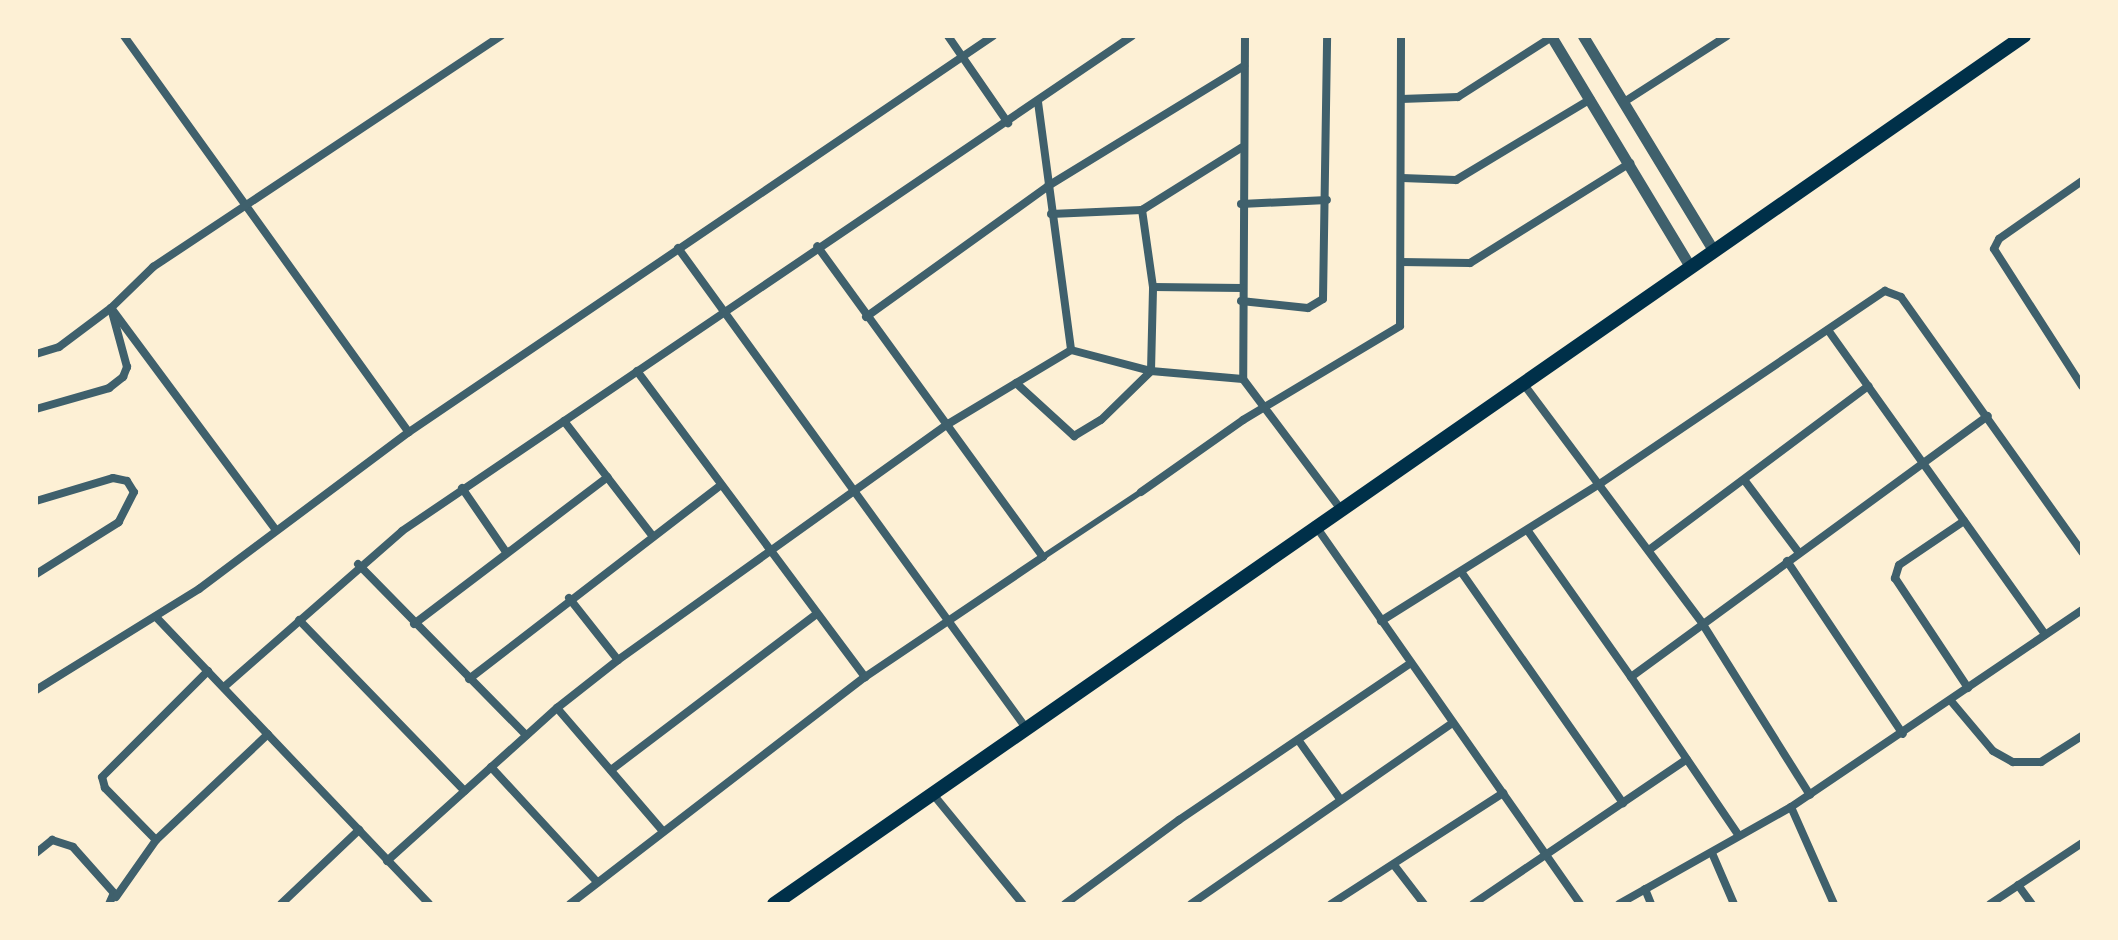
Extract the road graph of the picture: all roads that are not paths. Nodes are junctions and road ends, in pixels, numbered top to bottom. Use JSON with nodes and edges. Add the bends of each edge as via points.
{"nodes":[{"id":1,"x":124,"y":36,"type":"edge"},
{"id":2,"x":501,"y":36,"type":"edge"},
{"id":3,"x":948,"y":36,"type":"edge"},
{"id":4,"x":993,"y":36,"type":"edge"},
{"id":5,"x":1132,"y":36,"type":"edge"},
{"id":6,"x":1245,"y":36,"type":"edge"},
{"id":7,"x":1327,"y":36,"type":"edge"},
{"id":8,"x":1401,"y":36,"type":"edge"},
{"id":9,"x":1583,"y":36,"type":"edge"},
{"id":10,"x":1727,"y":36,"type":"edge"},
{"id":11,"x":2024,"y":36,"type":"edge"},
{"id":12,"x":1552,"y":37,"type":"edge"},
{"id":13,"x":962,"y":57,"type":"junction"},
{"id":14,"x":1244,"y":66,"type":"junction"},
{"id":15,"x":1401,"y":99,"type":"junction"},
{"id":16,"x":1591,"y":99,"type":"junction"},
{"id":17,"x":1038,"y":102,"type":"junction"},
{"id":18,"x":1624,"y":102,"type":"junction"},
{"id":19,"x":1008,"y":123,"type":"junction"},
{"id":20,"x":1241,"y":148,"type":"junction"},
{"id":21,"x":1630,"y":163,"type":"junction"},
{"id":22,"x":1402,"y":178,"type":"junction"},
{"id":23,"x":2082,"y":181,"type":"edge"},
{"id":24,"x":1048,"y":186,"type":"junction"},
{"id":25,"x":1327,"y":200,"type":"junction"},
{"id":26,"x":246,"y":202,"type":"junction"},
{"id":27,"x":1241,"y":204,"type":"junction"},
{"id":28,"x":1142,"y":210,"type":"junction"},
{"id":29,"x":1051,"y":214,"type":"junction"},
{"id":30,"x":817,"y":246,"type":"junction"},
{"id":31,"x":678,"y":248,"type":"junction"},
{"id":32,"x":1713,"y":250,"type":"junction"},
{"id":33,"x":1401,"y":262,"type":"junction"},
{"id":34,"x":1689,"y":265,"type":"junction"},
{"id":35,"x":1153,"y":287,"type":"junction"},
{"id":36,"x":1242,"y":288,"type":"junction"},
{"id":37,"x":1241,"y":301,"type":"junction"},
{"id":38,"x":111,"y":308,"type":"junction"},
{"id":39,"x":725,"y":310,"type":"junction"},
{"id":40,"x":866,"y":317,"type":"junction"},
{"id":41,"x":1828,"y":330,"type":"junction"},
{"id":42,"x":1071,"y":350,"type":"junction"},
{"id":43,"x":36,"y":354,"type":"edge"},
{"id":44,"x":637,"y":371,"type":"junction"},
{"id":45,"x":1151,"y":371,"type":"junction"},
{"id":46,"x":1243,"y":379,"type":"junction"},
{"id":47,"x":1521,"y":381,"type":"junction"},
{"id":48,"x":1016,"y":383,"type":"junction"},
{"id":49,"x":1868,"y":386,"type":"junction"},
{"id":50,"x":2082,"y":386,"type":"edge"},
{"id":51,"x":36,"y":409,"type":"edge"},
{"id":52,"x":1265,"y":410,"type":"junction"},
{"id":53,"x":1988,"y":416,"type":"junction"},
{"id":54,"x":564,"y":421,"type":"junction"},
{"id":55,"x":948,"y":424,"type":"junction"},
{"id":56,"x":409,"y":432,"type":"junction"},
{"id":57,"x":1921,"y":461,"type":"junction"},
{"id":58,"x":608,"y":477,"type":"junction"},
{"id":59,"x":1745,"y":481,"type":"junction"},
{"id":60,"x":1601,"y":483,"type":"junction"},
{"id":61,"x":720,"y":486,"type":"junction"},
{"id":62,"x":462,"y":488,"type":"junction"},
{"id":63,"x":855,"y":490,"type":"junction"},
{"id":64,"x":1141,"y":492,"type":"joint"},
{"id":65,"x":36,"y":501,"type":"edge"},
{"id":66,"x":1340,"y":508,"type":"junction"},
{"id":67,"x":1964,"y":521,"type":"junction"},
{"id":68,"x":1315,"y":525,"type":"junction"},
{"id":69,"x":276,"y":530,"type":"junction"},
{"id":70,"x":1528,"y":531,"type":"junction"},
{"id":71,"x":651,"y":534,"type":"junction"},
{"id":72,"x":1649,"y":550,"type":"junction"},
{"id":73,"x":506,"y":552,"type":"junction"},
{"id":74,"x":769,"y":552,"type":"junction"},
{"id":75,"x":2082,"y":552,"type":"edge"},
{"id":76,"x":1799,"y":553,"type":"junction"},
{"id":77,"x":1043,"y":557,"type":"junction"},
{"id":78,"x":1787,"y":561,"type":"junction"},
{"id":79,"x":358,"y":564,"type":"junction"},
{"id":80,"x":1462,"y":573,"type":"junction"},
{"id":81,"x":36,"y":574,"type":"edge"},
{"id":82,"x":569,"y":598,"type":"junction"},
{"id":83,"x":2082,"y":610,"type":"edge"},
{"id":84,"x":815,"y":615,"type":"junction"},
{"id":85,"x":156,"y":617,"type":"junction"},
{"id":86,"x":299,"y":620,"type":"junction"},
{"id":87,"x":950,"y":621,"type":"junction"},
{"id":88,"x":1381,"y":621,"type":"junction"},
{"id":89,"x":1702,"y":623,"type":"junction"},
{"id":90,"x":414,"y":624,"type":"junction"},
{"id":91,"x":2045,"y":634,"type":"junction"},
{"id":92,"x":618,"y":660,"type":"junction"},
{"id":93,"x":1411,"y":663,"type":"junction"},
{"id":94,"x":208,"y":671,"type":"junction"},
{"id":95,"x":865,"y":677,"type":"junction"},
{"id":96,"x":1631,"y":677,"type":"junction"},
{"id":97,"x":469,"y":679,"type":"junction"},
{"id":98,"x":224,"y":687,"type":"junction"},
{"id":99,"x":1968,"y":688,"type":"junction"},
{"id":100,"x":36,"y":690,"type":"edge"},
{"id":101,"x":1951,"y":701,"type":"junction"},
{"id":102,"x":557,"y":708,"type":"junction"},
{"id":103,"x":1452,"y":723,"type":"junction"},
{"id":104,"x":1026,"y":728,"type":"junction"},
{"id":105,"x":268,"y":734,"type":"junction"},
{"id":106,"x":1903,"y":734,"type":"junction"},
{"id":107,"x":526,"y":735,"type":"junction"},
{"id":108,"x":2082,"y":736,"type":"edge"},
{"id":109,"x":1299,"y":741,"type":"junction"},
{"id":110,"x":1687,"y":759,"type":"junction"},
{"id":111,"x":491,"y":767,"type":"junction"},
{"id":112,"x":611,"y":770,"type":"junction"},
{"id":113,"x":465,"y":791,"type":"junction"},
{"id":114,"x":931,"y":792,"type":"junction"},
{"id":115,"x":1503,"y":793,"type":"junction"},
{"id":116,"x":1810,"y":795,"type":"junction"},
{"id":117,"x":1340,"y":799,"type":"junction"},
{"id":118,"x":1623,"y":803,"type":"junction"},
{"id":119,"x":1791,"y":807,"type":"junction"},
{"id":120,"x":661,"y":829,"type":"junction"},
{"id":121,"x":359,"y":830,"type":"junction"},
{"id":122,"x":1739,"y":836,"type":"junction"},
{"id":123,"x":156,"y":840,"type":"junction"},
{"id":124,"x":2082,"y":843,"type":"edge"},
{"id":125,"x":36,"y":853,"type":"edge"},
{"id":126,"x":1712,"y":853,"type":"junction"},
{"id":127,"x":1546,"y":856,"type":"junction"},
{"id":128,"x":387,"y":861,"type":"junction"},
{"id":129,"x":1394,"y":865,"type":"junction"},
{"id":130,"x":597,"y":882,"type":"junction"},
{"id":131,"x":2018,"y":885,"type":"junction"},
{"id":132,"x":1645,"y":889,"type":"junction"},
{"id":133,"x":116,"y":897,"type":"junction"},
{"id":134,"x":109,"y":904,"type":"edge"},
{"id":135,"x":281,"y":904,"type":"edge"},
{"id":136,"x":429,"y":904,"type":"edge"},
{"id":137,"x":570,"y":904,"type":"edge"},
{"id":138,"x":774,"y":904,"type":"edge"},
{"id":139,"x":1023,"y":904,"type":"edge"},
{"id":140,"x":1065,"y":904,"type":"edge"},
{"id":141,"x":1191,"y":904,"type":"edge"},
{"id":142,"x":1331,"y":904,"type":"edge"},
{"id":143,"x":1424,"y":904,"type":"edge"},
{"id":144,"x":1473,"y":904,"type":"edge"},
{"id":145,"x":1580,"y":904,"type":"edge"},
{"id":146,"x":1619,"y":904,"type":"edge"},
{"id":147,"x":1651,"y":904,"type":"edge"},
{"id":148,"x":1734,"y":904,"type":"edge"},
{"id":149,"x":1834,"y":904,"type":"edge"},
{"id":150,"x":1990,"y":904,"type":"edge"},
{"id":151,"x":2032,"y":904,"type":"edge"}],
"edges":[{"from":1,"to":26,"type":"street"},
{"from":2,"to":26,"type":"street"},
{"from":3,"to":13,"type":"street"},
{"from":4,"to":13,"type":"street"},
{"from":5,"to":17,"type":"street"},
{"from":6,"to":14,"type":"street"},
{"from":7,"to":25,"type":"street"},
{"from":8,"to":15,"type":"street"},
{"from":9,"to":18,"type":"street"},
{"from":10,"to":18,"type":"street"},
{"from":11,"to":32,"type":"main road"},
{"from":12,"to":15,"type":"street","via":[[1458,97]]},
{"from":12,"to":16,"type":"street"},
{"from":13,"to":19,"type":"street"},
{"from":13,"to":31,"type":"street"},
{"from":14,"to":20,"type":"street"},
{"from":14,"to":24,"type":"street"},
{"from":15,"to":22,"type":"street"},
{"from":16,"to":21,"type":"street"},
{"from":16,"to":22,"type":"street","via":[[1456,180]]},
{"from":17,"to":19,"type":"street"},
{"from":17,"to":24,"type":"street"},
{"from":18,"to":32,"type":"street"},
{"from":19,"to":30,"type":"street"},
{"from":20,"to":27,"type":"street"},
{"from":20,"to":28,"type":"street"},
{"from":21,"to":33,"type":"street","via":[[1470,263]]},
{"from":21,"to":34,"type":"street"},
{"from":22,"to":33,"type":"street"},
{"from":23,"to":50,"type":"street","via":[[1999,239],[1994,249]]},
{"from":24,"to":29,"type":"street"},
{"from":24,"to":40,"type":"street"},
{"from":25,"to":27,"type":"street"},
{"from":25,"to":37,"type":"street","via":[[1320,303],[1308,308]]},
{"from":26,"to":38,"type":"street","via":[[153,267]]},
{"from":26,"to":56,"type":"street"},
{"from":27,"to":36,"type":"street"},
{"from":28,"to":29,"type":"street"},
{"from":28,"to":35,"type":"street"},
{"from":29,"to":42,"type":"street"},
{"from":30,"to":39,"type":"street"},
{"from":30,"to":40,"type":"street"},
{"from":31,"to":39,"type":"street"},
{"from":31,"to":56,"type":"street"},
{"from":32,"to":34,"type":"main road"},
{"from":33,"to":52,"type":"street","via":[[1400,326]]},
{"from":34,"to":47,"type":"main road"},
{"from":35,"to":36,"type":"street"},
{"from":35,"to":45,"type":"street"},
{"from":36,"to":37,"type":"street"},
{"from":37,"to":46,"type":"street"},
{"from":38,"to":43,"type":"street","via":[[59,347]]},
{"from":38,"to":51,"type":"street","via":[[127,367],[123,377],[109,388]]},
{"from":38,"to":69,"type":"street"},
{"from":39,"to":44,"type":"street"},
{"from":39,"to":63,"type":"street"},
{"from":40,"to":55,"type":"street"},
{"from":41,"to":49,"type":"street"},
{"from":41,"to":53,"type":"street","via":[[1885,291],[1896,293]]},
{"from":41,"to":60,"type":"street"},
{"from":42,"to":45,"type":"street"},
{"from":42,"to":48,"type":"street"},
{"from":44,"to":54,"type":"street"},
{"from":44,"to":61,"type":"street"},
{"from":45,"to":46,"type":"street"},
{"from":45,"to":48,"type":"street","via":[[1101,420],[1074,436]]},
{"from":46,"to":52,"type":"street"},
{"from":47,"to":60,"type":"street"},
{"from":47,"to":66,"type":"main road"},
{"from":48,"to":55,"type":"street"},
{"from":49,"to":57,"type":"street"},
{"from":49,"to":59,"type":"street"},
{"from":52,"to":64,"type":"street"},
{"from":52,"to":66,"type":"street"},
{"from":53,"to":57,"type":"street"},
{"from":53,"to":75,"type":"street"},
{"from":54,"to":58,"type":"street"},
{"from":54,"to":62,"type":"street"},
{"from":55,"to":63,"type":"street"},
{"from":55,"to":77,"type":"street"},
{"from":56,"to":69,"type":"street"},
{"from":57,"to":67,"type":"street"},
{"from":57,"to":76,"type":"street"},
{"from":58,"to":71,"type":"street"},
{"from":58,"to":73,"type":"street"},
{"from":59,"to":72,"type":"street"},
{"from":59,"to":76,"type":"street"},
{"from":60,"to":70,"type":"street"},
{"from":60,"to":72,"type":"street"},
{"from":61,"to":71,"type":"street"},
{"from":61,"to":74,"type":"street"},
{"from":62,"to":73,"type":"street"},
{"from":62,"to":79,"type":"street"},
{"from":63,"to":74,"type":"street"},
{"from":63,"to":87,"type":"street"},
{"from":64,"to":77,"type":"street"},
{"from":65,"to":81,"type":"street","via":[[113,478],[127,481],[134,492],[130,509],[119,522]]},
{"from":66,"to":68,"type":"main road"},
{"from":67,"to":91,"type":"street"},
{"from":67,"to":99,"type":"street","via":[[1899,565],[1895,578]]},
{"from":68,"to":88,"type":"street"},
{"from":68,"to":104,"type":"main road"},
{"from":69,"to":85,"type":"street"},
{"from":70,"to":80,"type":"street"},
{"from":70,"to":96,"type":"street"},
{"from":71,"to":82,"type":"street"},
{"from":72,"to":89,"type":"street"},
{"from":73,"to":90,"type":"street"},
{"from":74,"to":84,"type":"street"},
{"from":74,"to":92,"type":"street"},
{"from":76,"to":78,"type":"street"},
{"from":77,"to":87,"type":"street"},
{"from":78,"to":89,"type":"street"},
{"from":78,"to":106,"type":"street"},
{"from":79,"to":86,"type":"street"},
{"from":79,"to":90,"type":"street"},
{"from":80,"to":88,"type":"street"},
{"from":80,"to":118,"type":"street"},
{"from":82,"to":92,"type":"street"},
{"from":82,"to":97,"type":"street"},
{"from":83,"to":91,"type":"street"},
{"from":84,"to":95,"type":"street"},
{"from":84,"to":112,"type":"street"},
{"from":85,"to":94,"type":"street"},
{"from":85,"to":100,"type":"street"},
{"from":86,"to":98,"type":"street"},
{"from":86,"to":113,"type":"street"},
{"from":87,"to":95,"type":"street"},
{"from":87,"to":104,"type":"street"},
{"from":88,"to":93,"type":"street"},
{"from":89,"to":96,"type":"street"},
{"from":89,"to":116,"type":"street"},
{"from":90,"to":97,"type":"street"},
{"from":91,"to":99,"type":"street"},
{"from":92,"to":102,"type":"street"},
{"from":93,"to":103,"type":"street"},
{"from":93,"to":109,"type":"street"},
{"from":94,"to":98,"type":"street"},
{"from":94,"to":123,"type":"street","via":[[102,777],[105,788]]},
{"from":95,"to":120,"type":"street"},
{"from":96,"to":110,"type":"street"},
{"from":97,"to":107,"type":"street"},
{"from":98,"to":105,"type":"street"},
{"from":99,"to":101,"type":"street"},
{"from":101,"to":106,"type":"street"},
{"from":101,"to":108,"type":"street","via":[[1993,751],[2013,762],[2041,762]]},
{"from":102,"to":107,"type":"street"},
{"from":102,"to":112,"type":"street"},
{"from":103,"to":115,"type":"street"},
{"from":103,"to":117,"type":"street"},
{"from":104,"to":114,"type":"main road"},
{"from":105,"to":121,"type":"street"},
{"from":105,"to":123,"type":"street"},
{"from":106,"to":116,"type":"street"},
{"from":107,"to":111,"type":"street"},
{"from":109,"to":117,"type":"street"},
{"from":109,"to":140,"type":"street"},
{"from":110,"to":118,"type":"street"},
{"from":110,"to":122,"type":"street"},
{"from":111,"to":113,"type":"street"},
{"from":111,"to":130,"type":"street"},
{"from":112,"to":120,"type":"street"},
{"from":113,"to":128,"type":"street"},
{"from":114,"to":138,"type":"main road"},
{"from":114,"to":139,"type":"street"},
{"from":115,"to":127,"type":"street"},
{"from":115,"to":129,"type":"street"},
{"from":116,"to":119,"type":"street"},
{"from":117,"to":141,"type":"street"},
{"from":118,"to":127,"type":"street"},
{"from":119,"to":122,"type":"street"},
{"from":119,"to":149,"type":"street"},
{"from":120,"to":130,"type":"street"},
{"from":121,"to":128,"type":"street"},
{"from":121,"to":135,"type":"street"},
{"from":122,"to":126,"type":"street"},
{"from":123,"to":133,"type":"street"},
{"from":124,"to":131,"type":"street"},
{"from":125,"to":133,"type":"street","via":[[52,840],[65,841]]},
{"from":126,"to":132,"type":"street"},
{"from":126,"to":148,"type":"street"},
{"from":127,"to":144,"type":"street"},
{"from":127,"to":145,"type":"street"},
{"from":128,"to":136,"type":"street"},
{"from":129,"to":142,"type":"street"},
{"from":129,"to":143,"type":"street"},
{"from":130,"to":137,"type":"street"},
{"from":131,"to":150,"type":"street"},
{"from":131,"to":151,"type":"street"},
{"from":132,"to":146,"type":"street"},
{"from":132,"to":147,"type":"street"},
{"from":133,"to":134,"type":"street"}]}
